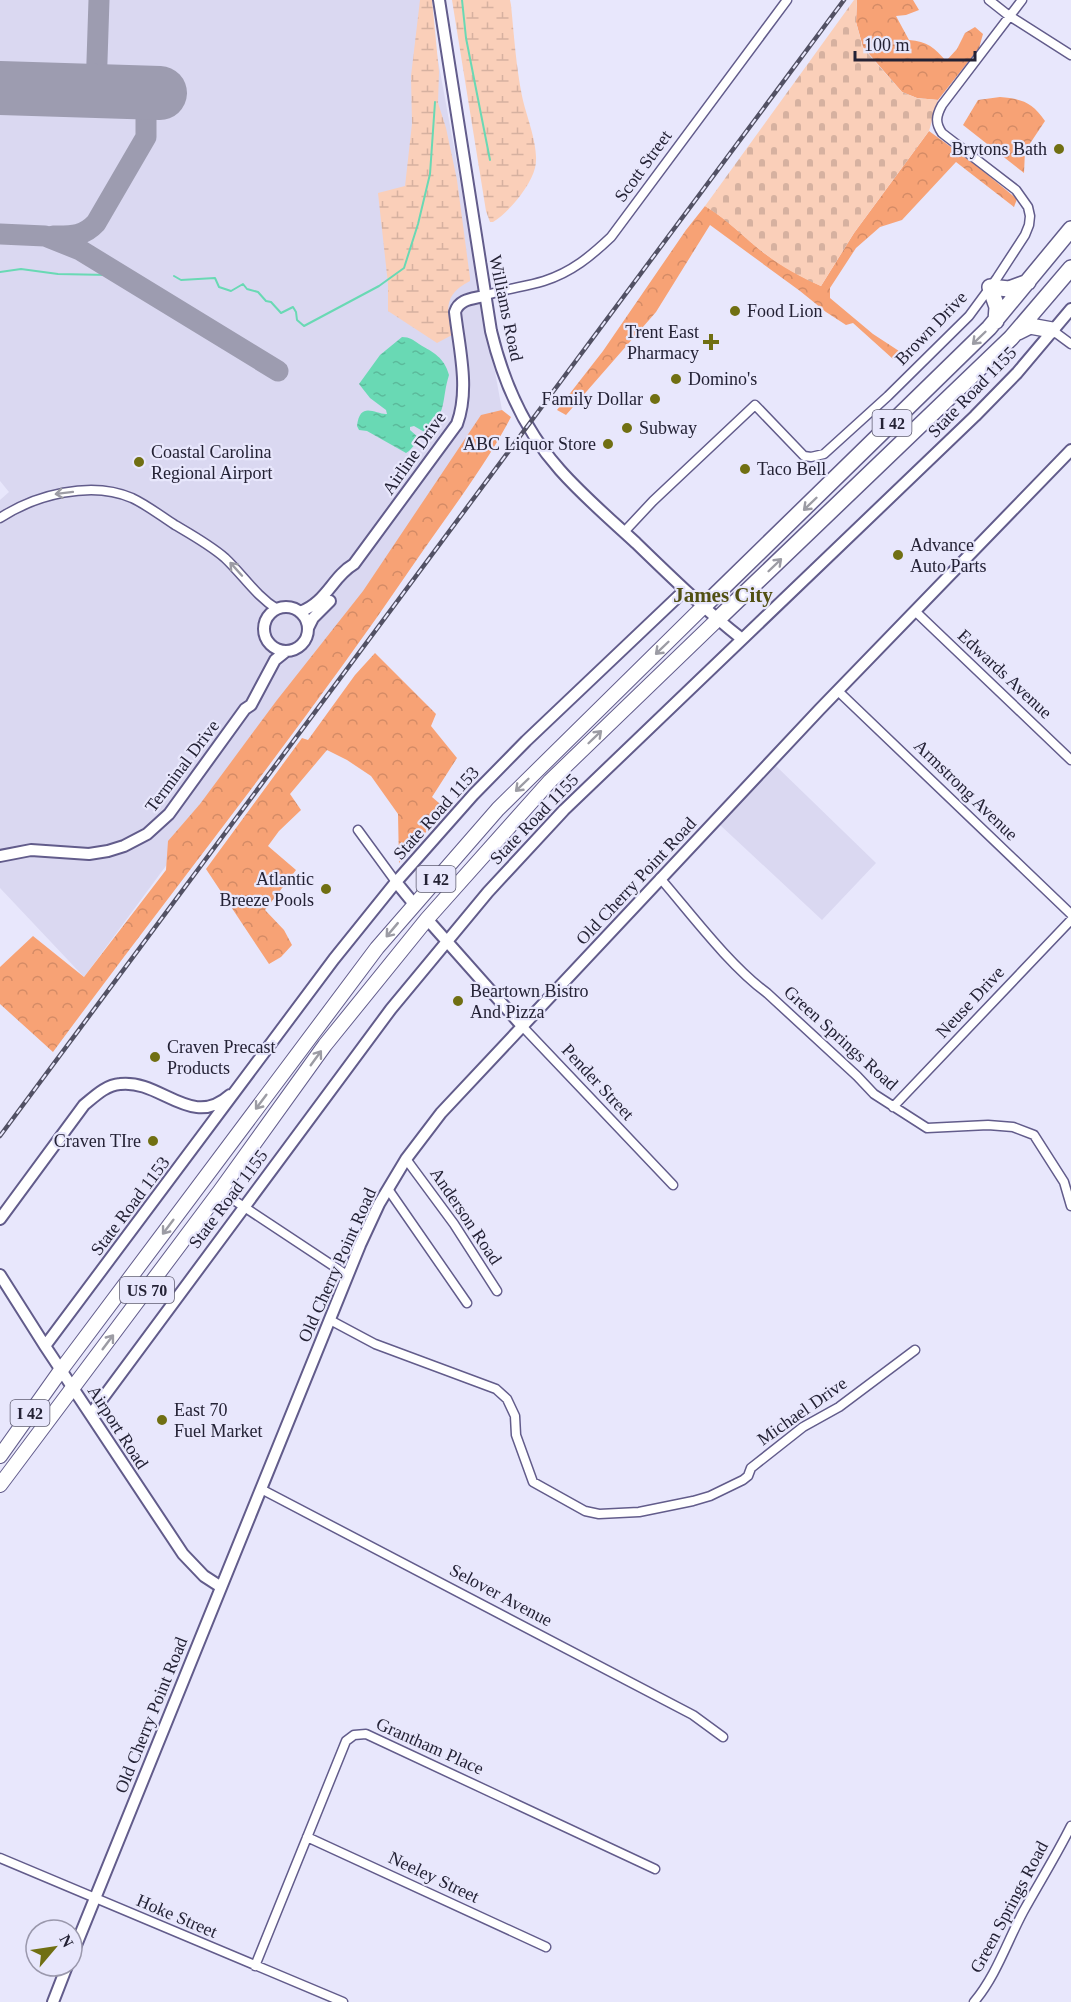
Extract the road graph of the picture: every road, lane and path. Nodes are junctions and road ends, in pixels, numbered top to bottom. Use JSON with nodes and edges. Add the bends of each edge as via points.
{"nodes":[{"id":1,"x":439,"y":0,"type":"edge"},
{"id":2,"x":787,"y":0,"type":"edge"},
{"id":3,"x":989,"y":0,"type":"edge"},
{"id":4,"x":1022,"y":0,"type":"edge"},
{"id":5,"x":1011,"y":16,"type":"junction"},
{"id":6,"x":1071,"y":55,"type":"edge"},
{"id":7,"x":1071,"y":229,"type":"edge"},
{"id":8,"x":1071,"y":268,"type":"edge"},
{"id":9,"x":1028,"y":282,"type":"junction"},
{"id":10,"x":990,"y":287,"type":"junction"},
{"id":11,"x":1048,"y":294,"type":"junction"},
{"id":12,"x":484,"y":296,"type":"junction"},
{"id":13,"x":1071,"y":309,"type":"edge"},
{"id":14,"x":996,"y":321,"type":"junction"},
{"id":15,"x":1052,"y":330,"type":"junction"},
{"id":16,"x":1011,"y":338,"type":"junction"},
{"id":17,"x":1071,"y":344,"type":"edge"},
{"id":18,"x":1071,"y":450,"type":"edge"},
{"id":19,"x":0,"y":518,"type":"edge"},
{"id":20,"x":624,"y":532,"type":"junction"},
{"id":21,"x":354,"y":564,"type":"junction"},
{"id":22,"x":685,"y":590,"type":"junction"},
{"id":23,"x":703,"y":607,"type":"junction"},
{"id":24,"x":278,"y":609,"type":"junction"},
{"id":25,"x":300,"y":612,"type":"junction"},
{"id":26,"x":916,"y":612,"type":"junction"},
{"id":27,"x":717,"y":619,"type":"junction"},
{"id":28,"x":308,"y":628,"type":"junction"},
{"id":29,"x":742,"y":639,"type":"junction"},
{"id":30,"x":269,"y":644,"type":"junction"},
{"id":31,"x":285,"y":652,"type":"junction"},
{"id":32,"x":838,"y":691,"type":"junction"},
{"id":33,"x":245,"y":709,"type":"junction"},
{"id":34,"x":1071,"y":760,"type":"edge"},
{"id":35,"x":358,"y":830,"type":"dead end"},
{"id":36,"x":0,"y":856,"type":"edge"},
{"id":37,"x":660,"y":878,"type":"junction"},
{"id":38,"x":396,"y":882,"type":"junction"},
{"id":39,"x":414,"y":904,"type":"junction"},
{"id":40,"x":1071,"y":914,"type":"edge"},
{"id":41,"x":427,"y":919,"type":"junction"},
{"id":42,"x":1071,"y":920,"type":"edge"},
{"id":43,"x":445,"y":941,"type":"junction"},
{"id":44,"x":522,"y":1026,"type":"junction"},
{"id":45,"x":241,"y":1084,"type":"junction"},
{"id":46,"x":893,"y":1107,"type":"junction"},
{"id":47,"x":406,"y":1159,"type":"junction"},
{"id":48,"x":673,"y":1185,"type":"dead end"},
{"id":49,"x":388,"y":1189,"type":"junction"},
{"id":50,"x":220,"y":1191,"type":"junction"},
{"id":51,"x":1071,"y":1206,"type":"edge"},
{"id":52,"x":244,"y":1207,"type":"junction"},
{"id":53,"x":0,"y":1219,"type":"edge"},
{"id":54,"x":0,"y":1275,"type":"edge"},
{"id":55,"x":347,"y":1275,"type":"junction"},
{"id":56,"x":497,"y":1291,"type":"dead end"},
{"id":57,"x":466,"y":1303,"type":"dead end"},
{"id":58,"x":330,"y":1320,"type":"junction"},
{"id":59,"x":45,"y":1346,"type":"junction"},
{"id":60,"x":915,"y":1350,"type":"dead end"},
{"id":61,"x":61,"y":1370,"type":"junction"},
{"id":62,"x":73,"y":1389,"type":"junction"},
{"id":63,"x":91,"y":1414,"type":"junction"},
{"id":64,"x":0,"y":1456,"type":"edge"},
{"id":65,"x":0,"y":1485,"type":"edge"},
{"id":66,"x":261,"y":1489,"type":"junction"},
{"id":67,"x":221,"y":1587,"type":"junction"},
{"id":68,"x":723,"y":1737,"type":"dead end"},
{"id":69,"x":1071,"y":1826,"type":"edge"},
{"id":70,"x":307,"y":1837,"type":"junction"},
{"id":71,"x":0,"y":1858,"type":"edge"},
{"id":72,"x":655,"y":1869,"type":"dead end"},
{"id":73,"x":95,"y":1899,"type":"junction"},
{"id":74,"x":84,"y":1926,"type":"edge"},
{"id":75,"x":546,"y":1947,"type":"dead end"},
{"id":76,"x":255,"y":1966,"type":"junction"},
{"id":77,"x":62,"y":1978,"type":"edge"},
{"id":78,"x":53,"y":2002,"type":"edge"},
{"id":79,"x":343,"y":2002,"type":"edge"},
{"id":80,"x":974,"y":2002,"type":"edge"}],
"edges":[{"from":1,"to":12,"type":"street","name":"Williams Road"},
{"from":2,"to":12,"type":"street","name":"Scott Street","via":[[611,237],[582,263],[545,281]]},
{"from":3,"to":5,"type":"street"},
{"from":4,"to":5,"type":"street","name":"Brown Drive"},
{"from":5,"to":6,"type":"street"},
{"from":5,"to":10,"type":"street","name":"Brown Drive","via":[[942,105],[937,117],[942,133],[1016,190],[1028,207],[1025,235]]},
{"from":7,"to":9,"type":"highway","number":"I 42"},
{"from":8,"to":11,"type":"highway","number":"US 70"},
{"from":9,"to":10,"type":"highway","via":[[1009,289]]},
{"from":9,"to":14,"type":"highway","number":"I 42"},
{"from":10,"to":14,"type":"highway","via":[[997,307]]},
{"from":10,"to":20,"type":"street","name":"Brown Drive","via":[[969,316],[824,454],[804,456],[755,405]]},
{"from":11,"to":15,"type":"highway","via":[[1044,308]]},
{"from":11,"to":16,"type":"highway","number":"US 70"},
{"from":12,"to":20,"type":"street","name":"Williams Road","via":[[496,354],[517,405],[558,468]]},
{"from":12,"to":21,"type":"street","name":"Airline Drive","via":[[461,302],[455,312],[463,394],[457,424]]},
{"from":13,"to":15,"type":"street","name":"State Road 1155"},
{"from":14,"to":23,"type":"highway","number":"I 42","one_way":true},
{"from":15,"to":16,"type":"highway","via":[[1030,326]]},
{"from":15,"to":17,"type":"street"},
{"from":15,"to":29,"type":"street","name":"State Road 1155","via":[[975,416]]},
{"from":27,"to":16,"type":"highway","number":"US 70","one_way":true},
{"from":18,"to":26,"type":"street","name":"Old Cherry Point Road"},
{"from":24,"to":19,"type":"street","one_way":true,"via":[[260,597],[220,554],[125,496],[105,492],[56,494],[30,501]]},
{"from":20,"to":22,"type":"street","name":"Williams Road"},
{"from":21,"to":25,"type":"street","via":[[327,595]]},
{"from":21,"to":28,"type":"street","name":"Terminal Drive","via":[[353,573]]},
{"from":22,"to":23,"type":"street","name":"Williams Road"},
{"from":22,"to":38,"type":"street","name":"State Road 1153","via":[[526,741]]},
{"from":23,"to":27,"type":"street","name":"Williams Road"},
{"from":23,"to":39,"type":"highway","number":"I 42","one_way":true,"via":[[498,809]]},
{"from":24,"to":25,"type":"street"},
{"from":24,"to":30,"type":"street","name":"Terminal Drive","via":[[265,625]]},
{"from":25,"to":28,"type":"street"},
{"from":26,"to":32,"type":"street","name":"Old Cherry Point Road"},
{"from":26,"to":34,"type":"street","name":"Edwards Avenue"},
{"from":27,"to":29,"type":"street","name":"Williams Road"},
{"from":41,"to":27,"type":"highway","number":"US 70","one_way":true,"via":[[549,781]]},
{"from":28,"to":31,"type":"street","name":"Terminal Drive","via":[[299,647]]},
{"from":29,"to":43,"type":"street","name":"State Road 1155","via":[[564,810]]},
{"from":30,"to":31,"type":"street"},
{"from":30,"to":33,"type":"street","name":"Terminal Drive","via":[[269,656]]},
{"from":31,"to":33,"type":"street","name":"Terminal Drive","via":[[275,660],[251,705]]},
{"from":32,"to":37,"type":"street","name":"Old Cherry Point Road"},
{"from":32,"to":40,"type":"street","name":"Armstrong Avenue"},
{"from":33,"to":36,"type":"street","name":"Terminal Drive","via":[[169,814],[147,834],[124,846],[89,854],[31,850]]},
{"from":35,"to":38,"type":"street"},
{"from":37,"to":44,"type":"street","name":"Old Cherry Point Road"},
{"from":37,"to":46,"type":"street","name":"Green Springs Road","via":[[753,983]]},
{"from":38,"to":39,"type":"street"},
{"from":38,"to":45,"type":"street","name":"State Road 1153"},
{"from":39,"to":61,"type":"highway","number":"I 42","one_way":true},
{"from":41,"to":43,"type":"street","name":"Pender Street"},
{"from":50,"to":41,"type":"highway","number":"US 70","one_way":true,"via":[[325,1045]]},
{"from":42,"to":46,"type":"street","name":"Neuse Drive"},
{"from":43,"to":44,"type":"street","name":"Pender Street"},
{"from":43,"to":52,"type":"street","name":"State Road 1155"},
{"from":44,"to":47,"type":"street","name":"Old Cherry Point Road","via":[[441,1113]]},
{"from":44,"to":48,"type":"street","name":"Pender Street"},
{"from":45,"to":53,"type":"street","name":"State Road 1153","via":[[227,1098],[198,1107],[182,1105],[142,1084],[119,1084],[101,1090],[84,1105]]},
{"from":45,"to":59,"type":"street","name":"State Road 1153"},
{"from":46,"to":51,"type":"street","name":"Green Springs Road","via":[[927,1128],[988,1125],[1013,1127],[1034,1135],[1064,1182]]},
{"from":47,"to":49,"type":"street","name":"Old Cherry Point Road"},
{"from":47,"to":56,"type":"street","name":"Anderson Road"},
{"from":49,"to":55,"type":"street","name":"Old Cherry Point Road"},
{"from":49,"to":57,"type":"street"},
{"from":50,"to":52,"type":"street"},
{"from":62,"to":50,"type":"highway","number":"US 70","one_way":true},
{"from":52,"to":55,"type":"street"},
{"from":52,"to":63,"type":"street","name":"State Road 1155"},
{"from":54,"to":59,"type":"street","name":"Airport Road"},
{"from":55,"to":58,"type":"street","name":"Old Cherry Point Road"},
{"from":58,"to":60,"type":"street","name":"Michael Drive","via":[[375,1344],[496,1389],[507,1399],[515,1416],[516,1435],[533,1482],[585,1512],[599,1514],[639,1512],[693,1501],[734,1485],[803,1427],[839,1407]]},
{"from":58,"to":66,"type":"street","name":"Old Cherry Point Road"},
{"from":59,"to":61,"type":"street","name":"Airport Road"},
{"from":61,"to":62,"type":"street","name":"Airport Road"},
{"from":61,"to":64,"type":"highway","number":"I 42"},
{"from":62,"to":63,"type":"street","name":"Airport Road"},
{"from":62,"to":65,"type":"highway","number":"US 70"},
{"from":63,"to":67,"type":"street","name":"Airport Road","via":[[183,1554]]},
{"from":66,"to":67,"type":"street","name":"Old Cherry Point Road"},
{"from":66,"to":68,"type":"street","name":"Selover Avenue","via":[[693,1715]]},
{"from":67,"to":73,"type":"street","name":"Old Cherry Point Road"},
{"from":69,"to":80,"type":"street","name":"Green Springs Road"},
{"from":70,"to":72,"type":"street","name":"Grantham Place","via":[[346,1741],[354,1735],[366,1734]]},
{"from":70,"to":75,"type":"street","name":"Neeley Street"},
{"from":70,"to":76,"type":"street","name":"Grantham Place"},
{"from":71,"to":73,"type":"street","name":"Hoke Street"},
{"from":73,"to":74,"type":"street","name":"Old Cherry Point Road"},
{"from":73,"to":76,"type":"street","name":"Hoke Street"},
{"from":76,"to":79,"type":"street","name":"Hoke Street"},
{"from":77,"to":78,"type":"street"}]}
